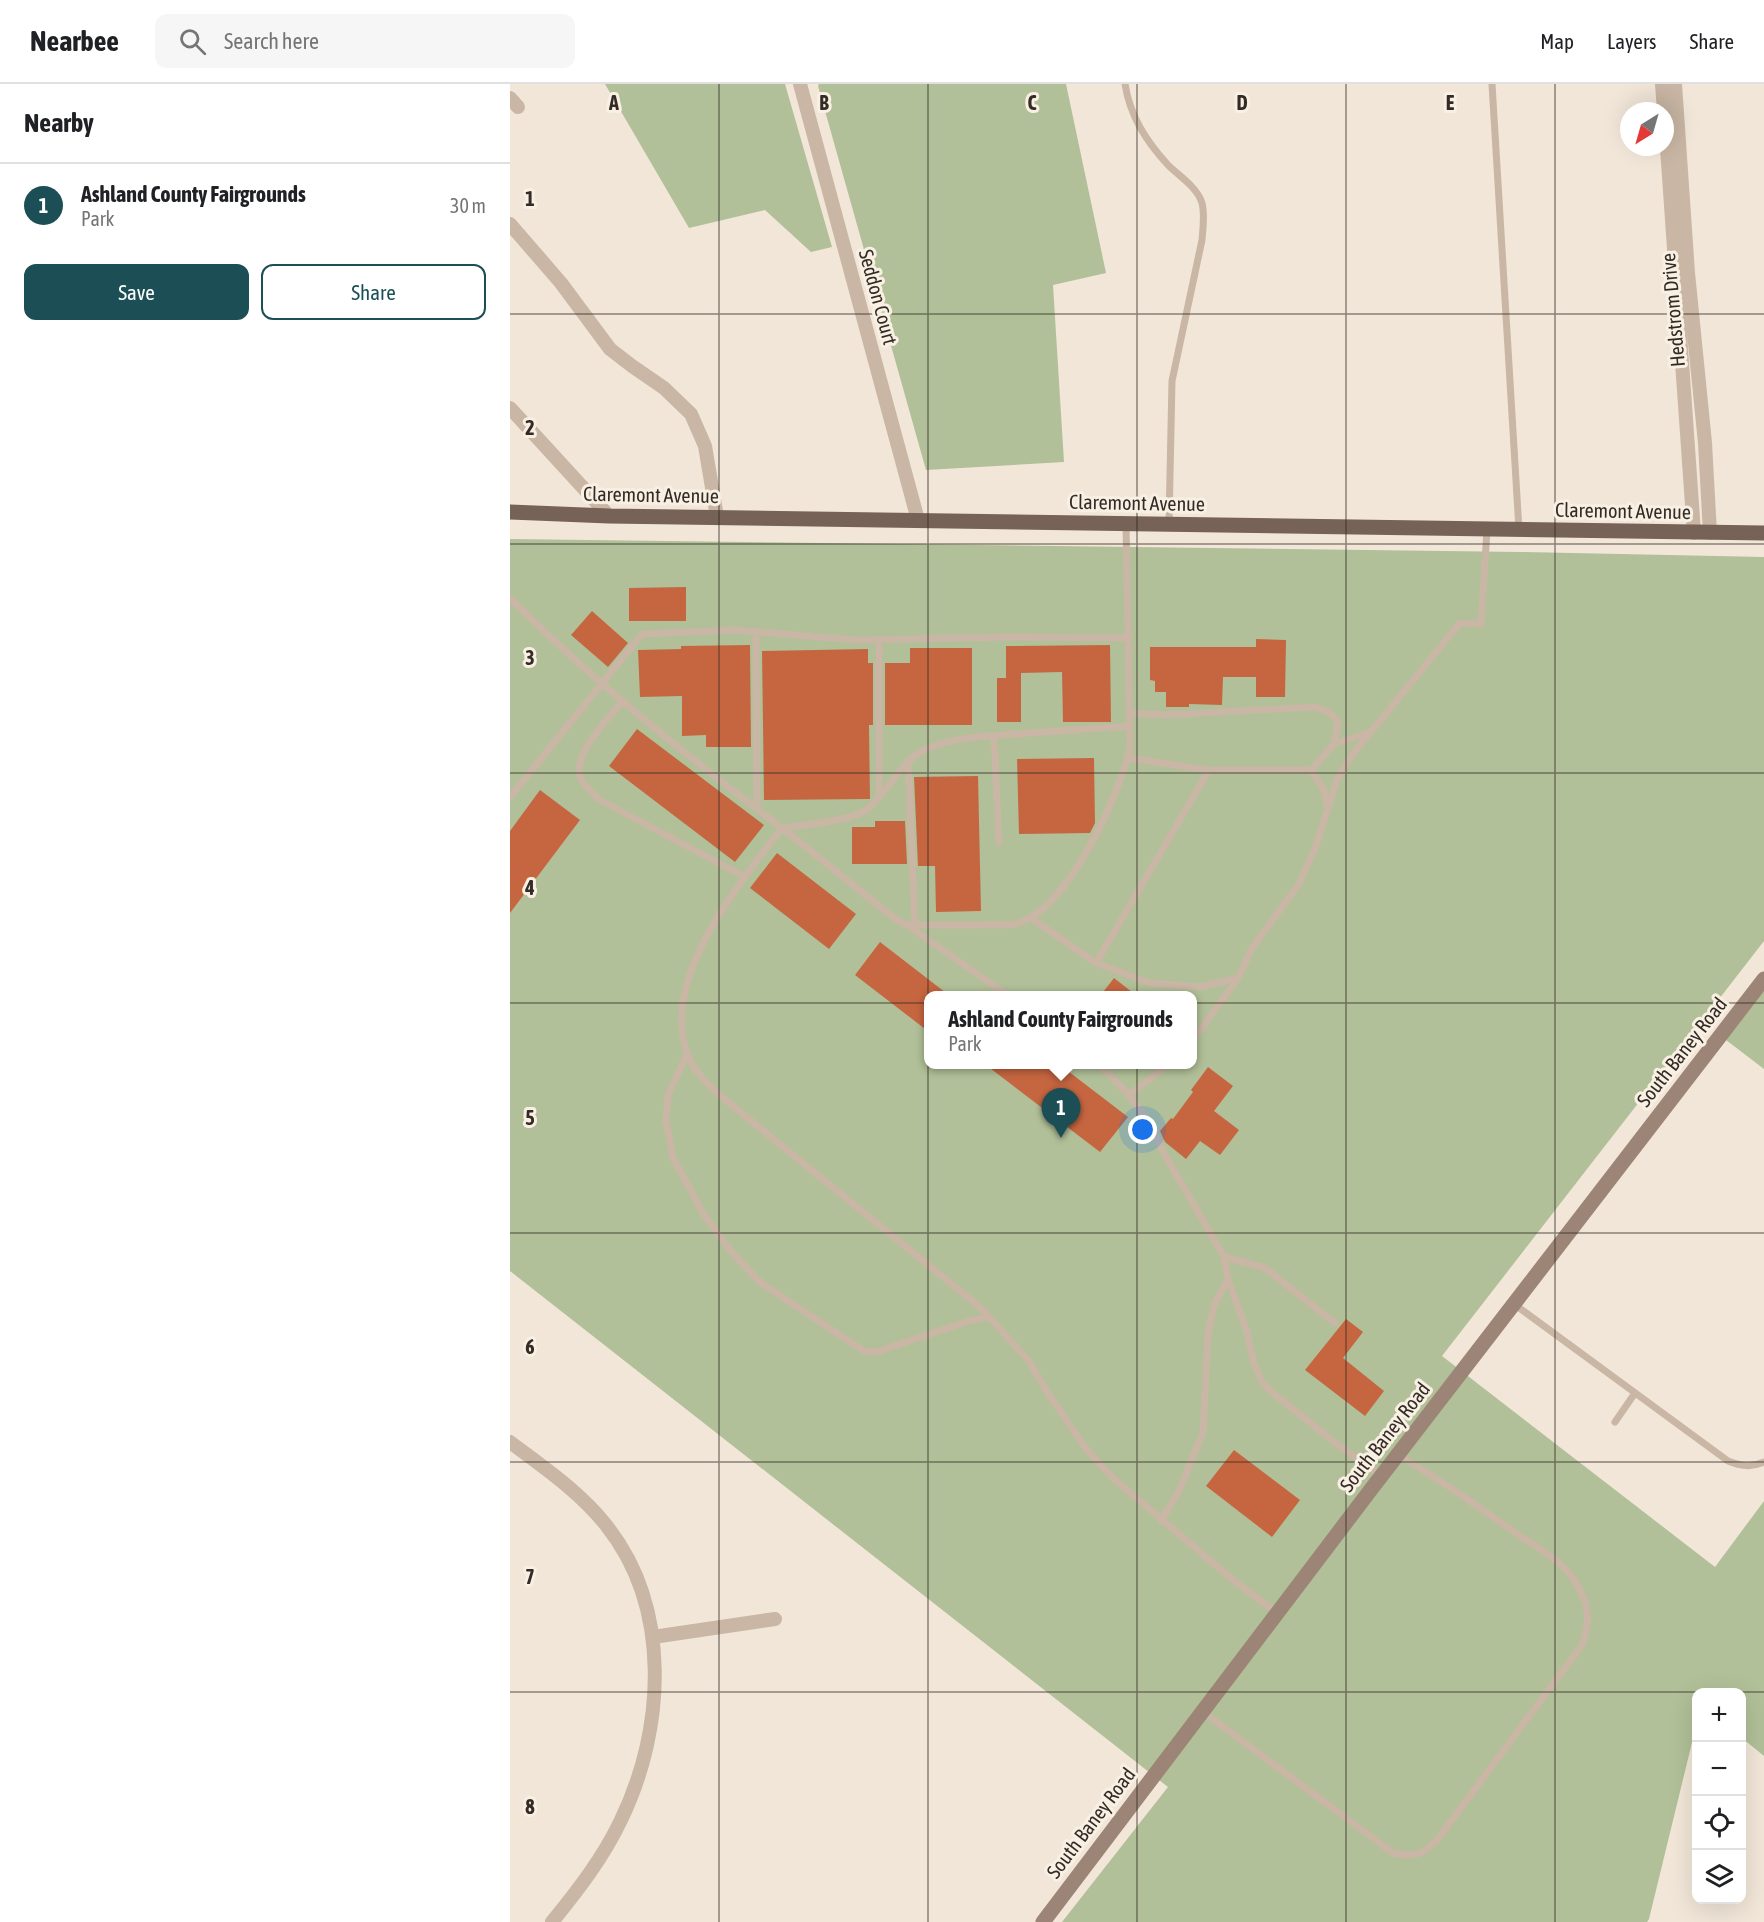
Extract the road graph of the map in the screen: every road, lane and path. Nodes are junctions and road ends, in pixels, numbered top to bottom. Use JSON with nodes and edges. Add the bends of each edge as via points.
{"nodes":[{"id":1,"x":800,"y":84,"type":"edge"},
{"id":2,"x":1125,"y":84,"type":"edge"},
{"id":3,"x":1492,"y":84,"type":"edge"},
{"id":4,"x":1662,"y":84,"type":"edge"},
{"id":5,"x":1675,"y":84,"type":"edge"},
{"id":6,"x":1663,"y":102,"type":"edge"},
{"id":7,"x":1668,"y":156,"type":"edge"},
{"id":8,"x":510,"y":224,"type":"edge"},
{"id":9,"x":510,"y":408,"type":"edge"},
{"id":10,"x":510,"y":512,"type":"edge"},
{"id":11,"x":609,"y":516,"type":"junction"},
{"id":12,"x":717,"y":517,"type":"junction"},
{"id":13,"x":918,"y":520,"type":"junction"},
{"id":14,"x":1126,"y":524,"type":"junction"},
{"id":15,"x":1169,"y":524,"type":"junction"},
{"id":16,"x":1487,"y":528,"type":"junction"},
{"id":17,"x":1520,"y":530,"type":"junction"},
{"id":18,"x":1694,"y":533,"type":"junction"},
{"id":19,"x":1710,"y":533,"type":"junction"},
{"id":20,"x":1764,"y":533,"type":"edge"},
{"id":21,"x":510,"y":598,"type":"edge"},
{"id":22,"x":756,"y":632,"type":"junction"},
{"id":23,"x":1129,"y":638,"type":"junction"},
{"id":24,"x":879,"y":639,"type":"junction"},
{"id":25,"x":601,"y":682,"type":"junction"},
{"id":26,"x":623,"y":701,"type":"junction"},
{"id":27,"x":1130,"y":713,"type":"junction"},
{"id":28,"x":1130,"y":726,"type":"junction"},
{"id":29,"x":1371,"y":732,"type":"junction"},
{"id":30,"x":994,"y":736,"type":"junction"},
{"id":31,"x":1335,"y":744,"type":"junction"},
{"id":32,"x":1128,"y":758,"type":"junction"},
{"id":33,"x":908,"y":760,"type":"junction"},
{"id":34,"x":1209,"y":770,"type":"junction"},
{"id":35,"x":1311,"y":770,"type":"junction"},
{"id":36,"x":510,"y":797,"type":"edge"},
{"id":37,"x":879,"y":797,"type":"junction"},
{"id":38,"x":1328,"y":807,"type":"junction"},
{"id":39,"x":757,"y":810,"type":"junction"},
{"id":40,"x":782,"y":828,"type":"junction"},
{"id":41,"x":999,"y":842,"type":"dead end"},
{"id":42,"x":745,"y":878,"type":"junction"},
{"id":43,"x":1031,"y":918,"type":"junction"},
{"id":44,"x":904,"y":924,"type":"junction"},
{"id":45,"x":915,"y":925,"type":"junction"},
{"id":46,"x":1096,"y":963,"type":"junction"},
{"id":47,"x":1238,"y":978,"type":"junction"},
{"id":48,"x":1764,"y":979,"type":"edge"},
{"id":49,"x":1002,"y":991,"type":"edge"},
{"id":50,"x":1197,"y":1034,"type":"edge"},
{"id":51,"x":687,"y":1054,"type":"junction"},
{"id":52,"x":1103,"y":1069,"type":"edge"},
{"id":53,"x":1164,"y":1069,"type":"edge"},
{"id":54,"x":1130,"y":1095,"type":"junction"},
{"id":55,"x":1224,"y":1257,"type":"junction"},
{"id":56,"x":1228,"y":1279,"type":"junction"},
{"id":57,"x":1514,"y":1304,"type":"junction"},
{"id":58,"x":989,"y":1317,"type":"junction"},
{"id":59,"x":1335,"y":1323,"type":"dead end"},
{"id":60,"x":1635,"y":1393,"type":"junction"},
{"id":61,"x":1615,"y":1422,"type":"dead end"},
{"id":62,"x":510,"y":1442,"type":"edge"},
{"id":63,"x":1397,"y":1455,"type":"junction"},
{"id":64,"x":1764,"y":1462,"type":"edge"},
{"id":65,"x":1381,"y":1476,"type":"junction"},
{"id":66,"x":1161,"y":1521,"type":"junction"},
{"id":67,"x":1277,"y":1613,"type":"junction"},
{"id":68,"x":775,"y":1619,"type":"dead end"},
{"id":69,"x":653,"y":1638,"type":"junction"},
{"id":70,"x":1202,"y":1711,"type":"junction"},
{"id":71,"x":552,"y":1922,"type":"edge"},
{"id":72,"x":1043,"y":1922,"type":"edge"}],
"edges":[{"from":1,"to":13,"type":"street","name":"Seddon Court"},
{"from":2,"to":15,"type":"lane","via":[[1140,131],[1201,201],[1204,217],[1172,381]]},
{"from":3,"to":17,"type":"lane"},
{"from":4,"to":6,"type":"street"},
{"from":5,"to":19,"type":"street","name":"Hedstrom Drive"},
{"from":7,"to":18,"type":"street","name":"Hedstrom Drive"},
{"from":8,"to":12,"type":"street","via":[[610,349],[664,388],[691,414],[705,446]]},
{"from":9,"to":11,"type":"street"},
{"from":10,"to":11,"type":"main road","name":"Claremont Avenue"},
{"from":11,"to":12,"type":"main road","name":"Claremont Avenue"},
{"from":12,"to":13,"type":"main road","name":"Claremont Avenue"},
{"from":13,"to":14,"type":"main road","name":"Claremont Avenue"},
{"from":14,"to":15,"type":"main road","name":"Claremont Avenue"},
{"from":14,"to":23,"type":"lane"},
{"from":15,"to":16,"type":"main road","name":"Claremont Avenue"},
{"from":16,"to":17,"type":"main road","name":"Claremont Avenue"},
{"from":16,"to":29,"type":"lane","via":[[1481,624],[1460,623]]},
{"from":17,"to":18,"type":"main road","name":"Claremont Avenue"},
{"from":18,"to":19,"type":"main road","name":"Claremont Avenue"},
{"from":19,"to":20,"type":"main road","name":"Claremont Avenue"},
{"from":21,"to":25,"type":"lane"},
{"from":22,"to":24,"type":"lane"},
{"from":22,"to":25,"type":"lane","via":[[642,634]]},
{"from":22,"to":39,"type":"lane"},
{"from":23,"to":24,"type":"lane"},
{"from":23,"to":27,"type":"lane"},
{"from":24,"to":37,"type":"lane"},
{"from":25,"to":26,"type":"lane"},
{"from":25,"to":36,"type":"lane"},
{"from":26,"to":39,"type":"lane"},
{"from":26,"to":42,"type":"lane","via":[[588,744],[579,762],[581,780],[598,798]]},
{"from":27,"to":28,"type":"lane"},
{"from":27,"to":31,"type":"lane","via":[[1164,715],[1316,707],[1338,722]]},
{"from":28,"to":30,"type":"lane"},
{"from":28,"to":32,"type":"lane"},
{"from":29,"to":31,"type":"lane"},
{"from":29,"to":38,"type":"lane","via":[[1338,777]]},
{"from":30,"to":33,"type":"lane","via":[[949,741]]},
{"from":30,"to":41,"type":"lane"},
{"from":31,"to":35,"type":"lane"},
{"from":32,"to":34,"type":"lane"},
{"from":32,"to":43,"type":"lane","via":[[1103,823],[1069,877],[1050,902]]},
{"from":33,"to":37,"type":"lane"},
{"from":33,"to":45,"type":"lane"},
{"from":34,"to":35,"type":"lane"},
{"from":34,"to":46,"type":"lane"},
{"from":35,"to":38,"type":"lane","via":[[1324,790]]},
{"from":37,"to":40,"type":"lane","via":[[864,812]]},
{"from":38,"to":47,"type":"lane","via":[[1299,884],[1252,948]]},
{"from":39,"to":40,"type":"lane"},
{"from":40,"to":42,"type":"lane"},
{"from":40,"to":44,"type":"lane"},
{"from":42,"to":51,"type":"lane","via":[[693,967],[681,1016]]},
{"from":43,"to":45,"type":"lane","via":[[1014,924]]},
{"from":43,"to":46,"type":"lane"},
{"from":44,"to":45,"type":"lane"},
{"from":44,"to":49,"type":"lane"},
{"from":46,"to":47,"type":"lane","via":[[1150,983],[1200,987]]},
{"from":47,"to":50,"type":"lane"},
{"from":48,"to":57,"type":"street","name":"South Baney Road"},
{"from":51,"to":58,"type":"lane","via":[[696,1071],[717,1093]]},
{"from":51,"to":58,"type":"lane","via":[[668,1095],[666,1120],[673,1158],[704,1215],[734,1255],[761,1282],[864,1351],[876,1352]]},
{"from":52,"to":54,"type":"lane"},
{"from":53,"to":54,"type":"lane"},
{"from":54,"to":55,"type":"lane","via":[[1152,1126]]},
{"from":55,"to":56,"type":"lane"},
{"from":55,"to":59,"type":"lane","via":[[1264,1268]]},
{"from":56,"to":65,"type":"lane","via":[[1262,1382]]},
{"from":56,"to":66,"type":"lane","via":[[1214,1305],[1208,1333],[1203,1432],[1179,1491]]},
{"from":57,"to":60,"type":"lane"},
{"from":57,"to":63,"type":"street","name":"South Baney Road"},
{"from":58,"to":66,"type":"lane","via":[[1029,1361],[1087,1450]]},
{"from":60,"to":61,"type":"lane"},
{"from":60,"to":64,"type":"lane","via":[[1728,1461],[1740,1466]]},
{"from":62,"to":69,"type":"street","via":[[580,1497],[607,1526],[638,1579]]},
{"from":63,"to":65,"type":"street","name":"South Baney Road"},
{"from":63,"to":70,"type":"lane","via":[[1442,1481],[1561,1564],[1574,1579],[1588,1612],[1588,1629],[1582,1645],[1437,1840],[1425,1852],[1412,1856],[1393,1853]]},
{"from":65,"to":67,"type":"street","name":"South Baney Road"},
{"from":66,"to":67,"type":"lane"},
{"from":67,"to":70,"type":"street","name":"South Baney Road"},
{"from":68,"to":69,"type":"street"},
{"from":69,"to":71,"type":"street","via":[[651,1718],[634,1788],[596,1864]]},
{"from":70,"to":72,"type":"street","name":"South Baney Road"}]}
